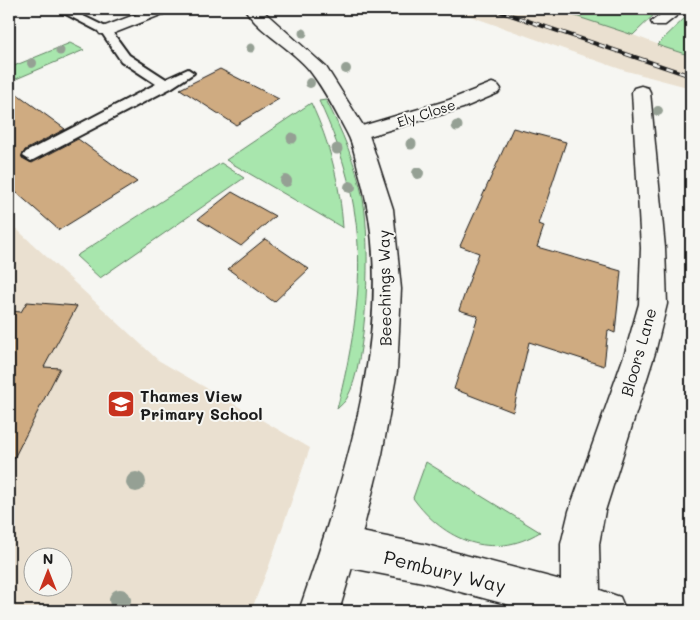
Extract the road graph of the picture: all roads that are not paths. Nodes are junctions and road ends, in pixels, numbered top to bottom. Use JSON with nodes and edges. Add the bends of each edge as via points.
{"nodes":[{"id":1,"x":14,"y":9,"type":"edge"},
{"id":2,"x":61,"y":9,"type":"edge"},
{"id":3,"x":163,"y":9,"type":"edge"},
{"id":4,"x":252,"y":9,"type":"edge"},
{"id":5,"x":677,"y":9,"type":"edge"},
{"id":6,"x":9,"y":11,"type":"edge"},
{"id":7,"x":659,"y":22,"type":"dead end"},
{"id":8,"x":106,"y":31,"type":"junction"},
{"id":9,"x":188,"y":73,"type":"dead end"},
{"id":10,"x":166,"y":85,"type":"junction"},
{"id":11,"x":492,"y":89,"type":"dead end"},
{"id":12,"x":641,"y":92,"type":"dead end"},
{"id":13,"x":359,"y":133,"type":"junction"},
{"id":14,"x":31,"y":156,"type":"dead end"},
{"id":15,"x":341,"y":547,"type":"junction"},
{"id":16,"x":593,"y":608,"type":"edge"},
{"id":17,"x":319,"y":611,"type":"edge"}],
"edges":[{"from":1,"to":6,"type":"lane"},
{"from":2,"to":8,"type":"lane"},
{"from":3,"to":8,"type":"street"},
{"from":4,"to":13,"type":"street","name":"Beechings Way","via":[[299,46],[328,81]]},
{"from":5,"to":7,"type":"street"},
{"from":8,"to":10,"type":"lane","via":[[125,58]]},
{"from":9,"to":10,"type":"lane"},
{"from":10,"to":14,"type":"lane"},
{"from":11,"to":13,"type":"street","name":"Ely Close","via":[[456,104]]},
{"from":12,"to":16,"type":"street","name":"Bloors Lane","via":[[653,248],[653,304],[640,353],[599,471],[580,544]]},
{"from":13,"to":15,"type":"street","name":"Beechings Way","via":[[375,178],[384,223],[388,269],[386,347],[368,445]]},
{"from":15,"to":16,"type":"street","name":"Pembury Way","via":[[424,564]]},
{"from":15,"to":17,"type":"street"}]}
